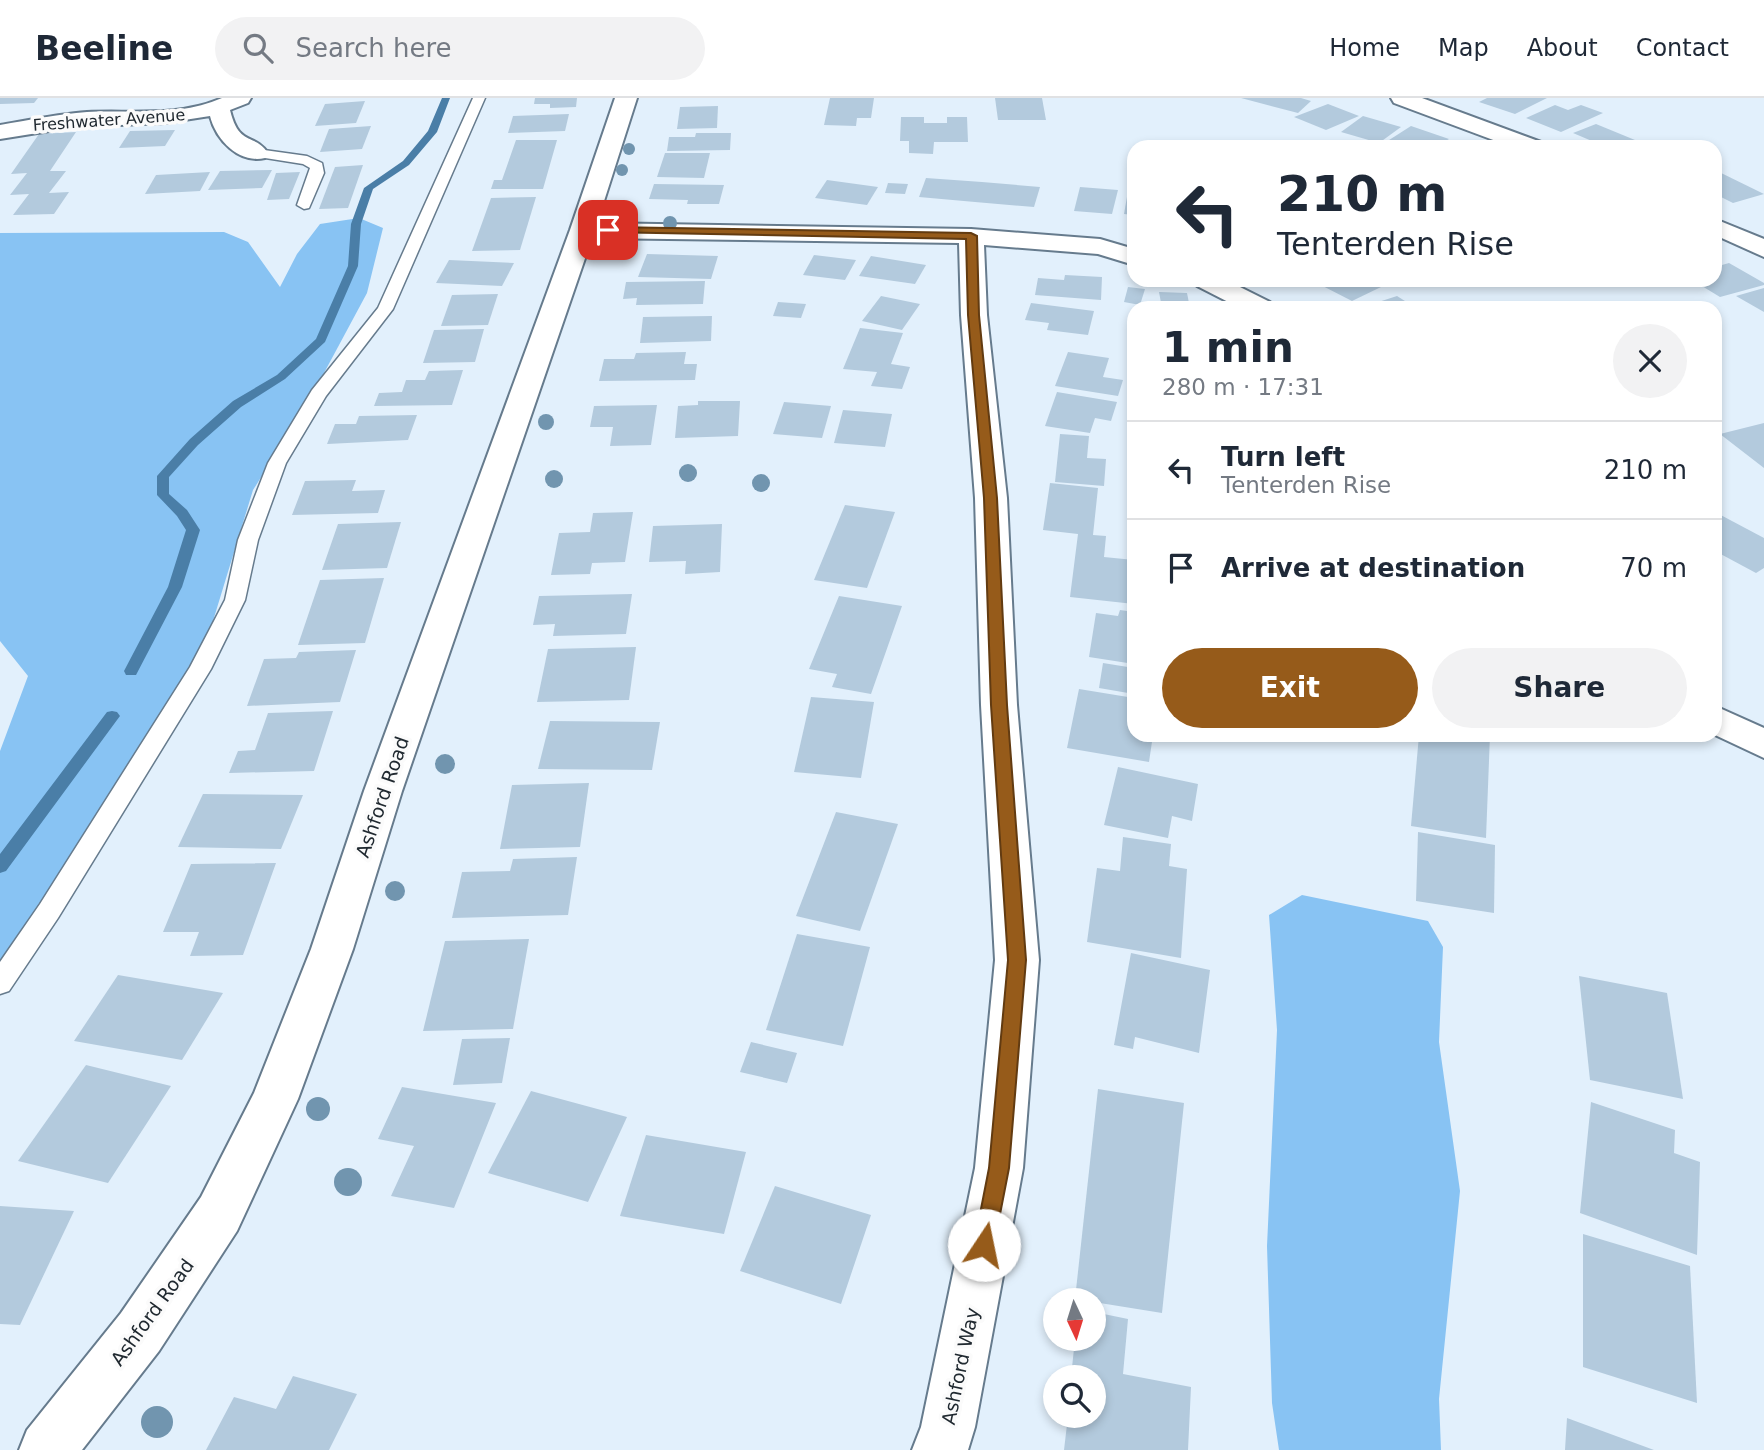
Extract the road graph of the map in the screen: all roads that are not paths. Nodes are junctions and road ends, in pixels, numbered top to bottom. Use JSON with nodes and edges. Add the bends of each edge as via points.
{"nodes":[{"id":1,"x":240,"y":98,"type":"edge"},
{"id":2,"x":480,"y":98,"type":"edge"},
{"id":3,"x":626,"y":98,"type":"edge"},
{"id":4,"x":1402,"y":98,"type":"edge"},
{"id":5,"x":219,"y":109,"type":"junction"},
{"id":6,"x":0,"y":132,"type":"edge"},
{"id":7,"x":1514,"y":140,"type":"edge"},
{"id":8,"x":257,"y":153,"type":"joint"},
{"id":9,"x":304,"y":205,"type":"dead end"},
{"id":10,"x":1722,"y":229,"type":"edge"},
{"id":11,"x":582,"y":230,"type":"junction"},
{"id":12,"x":971,"y":236,"type":"junction"},
{"id":13,"x":1764,"y":249,"type":"edge"},
{"id":14,"x":1127,"y":255,"type":"edge"},
{"id":15,"x":1220,"y":287,"type":"edge"},
{"id":16,"x":1247,"y":301,"type":"edge"},
{"id":17,"x":1722,"y":723,"type":"edge"},
{"id":18,"x":1764,"y":744,"type":"edge"},
{"id":19,"x":0,"y":983,"type":"edge"},
{"id":20,"x":47,"y":1450,"type":"edge"},
{"id":21,"x":940,"y":1450,"type":"edge"}],
"edges":[{"from":1,"to":5,"type":"street","name":"Freshwater Avenue"},
{"from":2,"to":19,"type":"lane","via":[[385,309],[318,394],[277,463],[247,540],[235,600],[200,669]]},
{"from":3,"to":11,"type":"street","name":"Ashford Road"},
{"from":4,"to":7,"type":"street"},
{"from":5,"to":6,"type":"street","name":"Freshwater Avenue","via":[[59,121]]},
{"from":5,"to":8,"type":"street","via":[[223,132]]},
{"from":8,"to":9,"type":"lane","via":[[307,160],[317,166]]},
{"from":10,"to":13,"type":"street"},
{"from":11,"to":12,"type":"street"},
{"from":11,"to":20,"type":"street","name":"Ashford Road","via":[[332,949],[275,1099],[213,1224],[140,1332]]},
{"from":12,"to":14,"type":"street","via":[[1100,247]]},
{"from":12,"to":21,"type":"street","name":"Ashford Way","via":[[1017,960],[999,1168]]},
{"from":15,"to":16,"type":"street"},
{"from":17,"to":18,"type":"street"}]}
